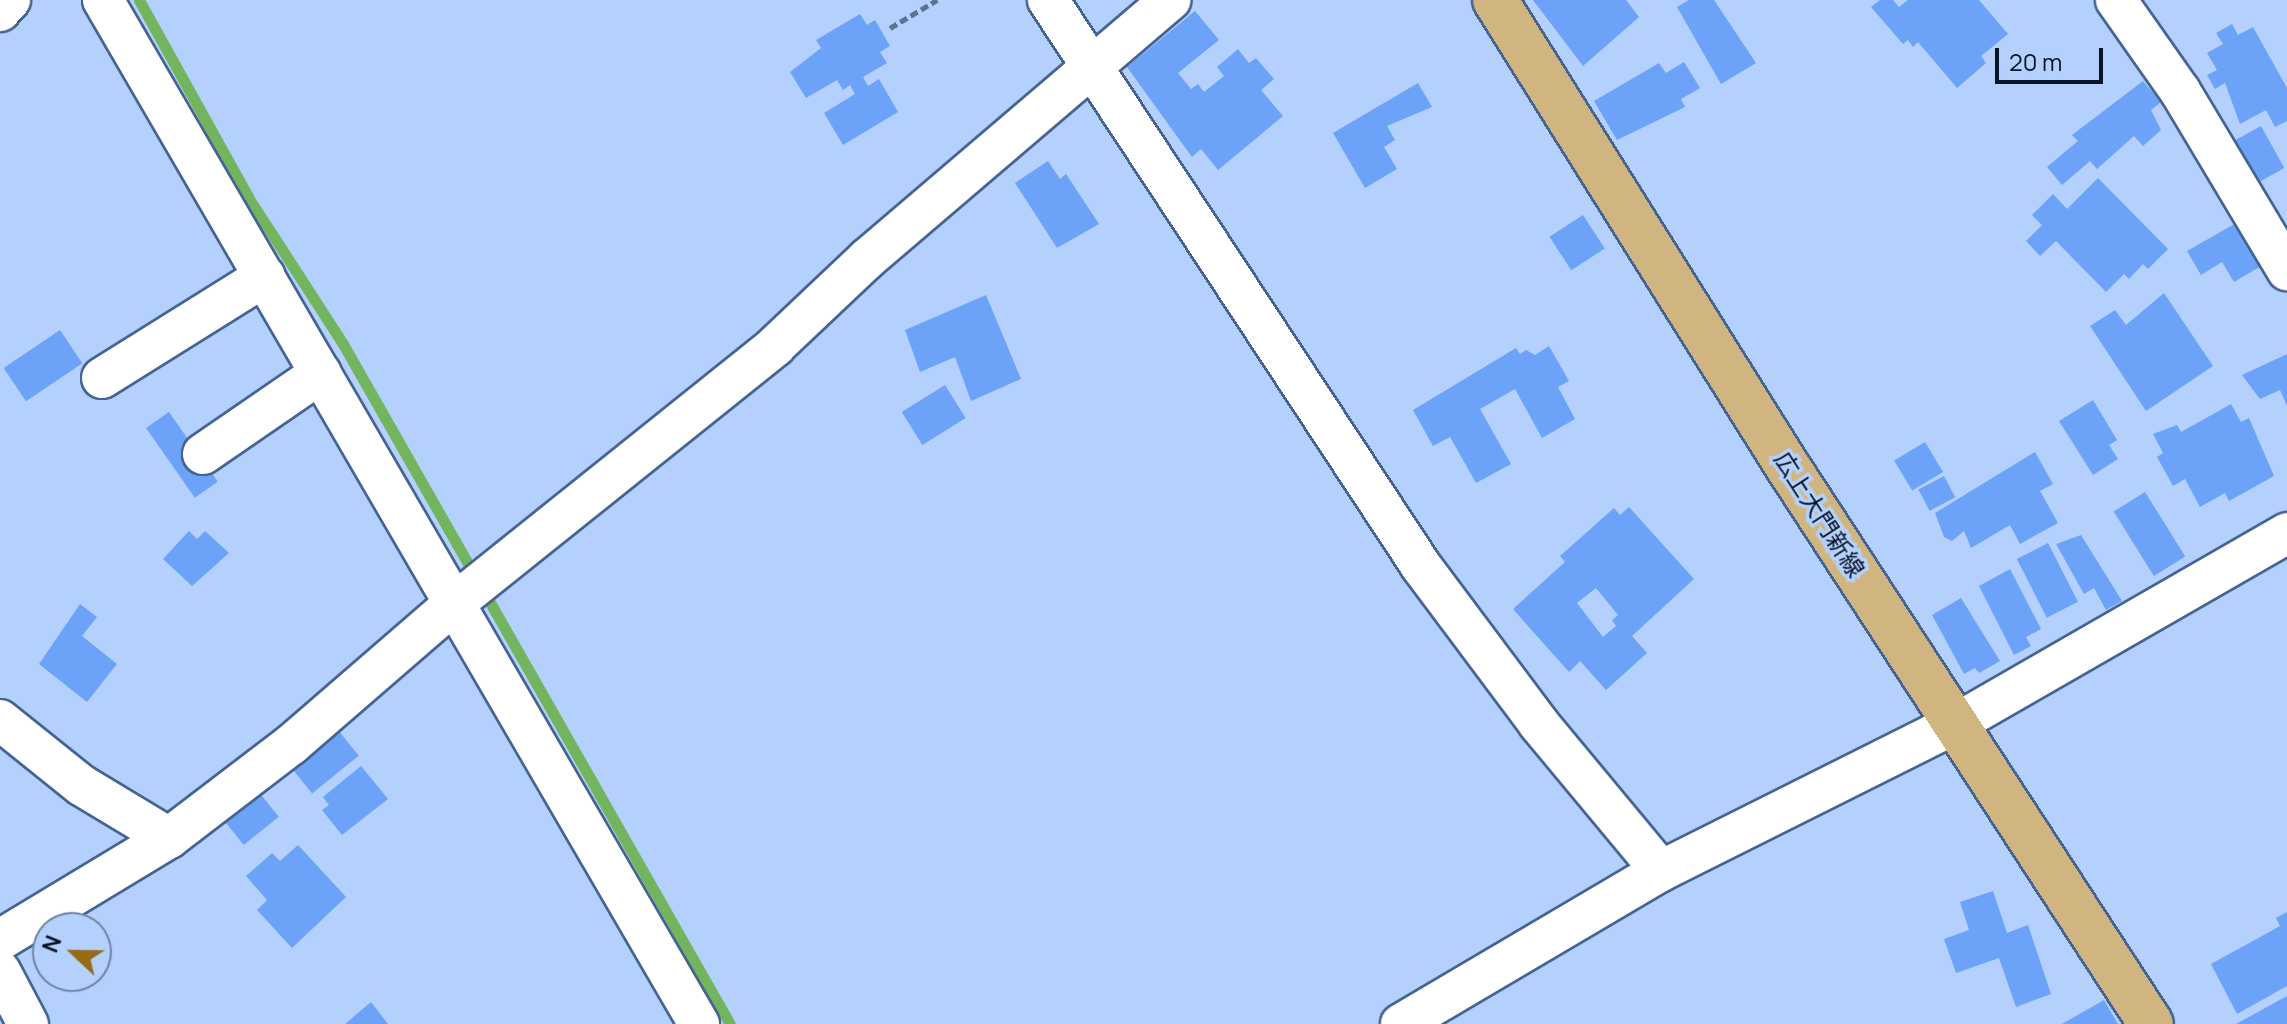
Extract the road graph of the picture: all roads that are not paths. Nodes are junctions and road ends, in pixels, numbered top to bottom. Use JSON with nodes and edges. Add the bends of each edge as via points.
{"nodes":[{"id":1,"x":10,"y":0,"type":"edge"},
{"id":2,"x":103,"y":0,"type":"edge"},
{"id":3,"x":1048,"y":0,"type":"edge"},
{"id":4,"x":1170,"y":0,"type":"edge"},
{"id":5,"x":1495,"y":0,"type":"edge"},
{"id":6,"x":2116,"y":0,"type":"edge"},
{"id":7,"x":0,"y":11,"type":"edge"},
{"id":8,"x":1089,"y":66,"type":"junction"},
{"id":9,"x":2287,"y":270,"type":"edge"},
{"id":10,"x":265,"y":276,"type":"junction"},
{"id":11,"x":321,"y":373,"type":"junction"},
{"id":12,"x":102,"y":378,"type":"dead end"},
{"id":13,"x":203,"y":454,"type":"dead end"},
{"id":14,"x":2287,"y":533,"type":"edge"},
{"id":15,"x":456,"y":602,"type":"junction"},
{"id":16,"x":0,"y":720,"type":"edge"},
{"id":17,"x":1957,"y":723,"type":"junction"},
{"id":18,"x":169,"y":838,"type":"junction"},
{"id":19,"x":1661,"y":871,"type":"junction"},
{"id":20,"x":0,"y":940,"type":"edge"},
{"id":21,"x":0,"y":971,"type":"edge"},
{"id":22,"x":1406,"y":1023,"type":"edge"},
{"id":23,"x":28,"y":1024,"type":"edge"},
{"id":24,"x":699,"y":1024,"type":"edge"},
{"id":25,"x":2151,"y":1024,"type":"edge"}],
"edges":[{"from":1,"to":7,"type":"street"},
{"from":2,"to":10,"type":"street"},
{"from":3,"to":8,"type":"street"},
{"from":4,"to":8,"type":"street"},
{"from":5,"to":17,"type":"main road","name":"広上大門新線","via":[[1786,464]]},
{"from":6,"to":9,"type":"street","via":[[2180,91]]},
{"from":8,"to":15,"type":"street","via":[[775,346]]},
{"from":8,"to":19,"type":"street","via":[[1421,566],[1539,724]]},
{"from":10,"to":11,"type":"street"},
{"from":10,"to":12,"type":"street"},
{"from":11,"to":13,"type":"street"},
{"from":11,"to":15,"type":"street"},
{"from":14,"to":17,"type":"street"},
{"from":15,"to":18,"type":"street","via":[[292,744]]},
{"from":15,"to":24,"type":"street"},
{"from":16,"to":18,"type":"street","via":[[81,785]]},
{"from":17,"to":19,"type":"street"},
{"from":17,"to":25,"type":"main road","name":"広上大門新線"},
{"from":18,"to":20,"type":"street"},
{"from":19,"to":22,"type":"street"},
{"from":21,"to":23,"type":"street"}]}
